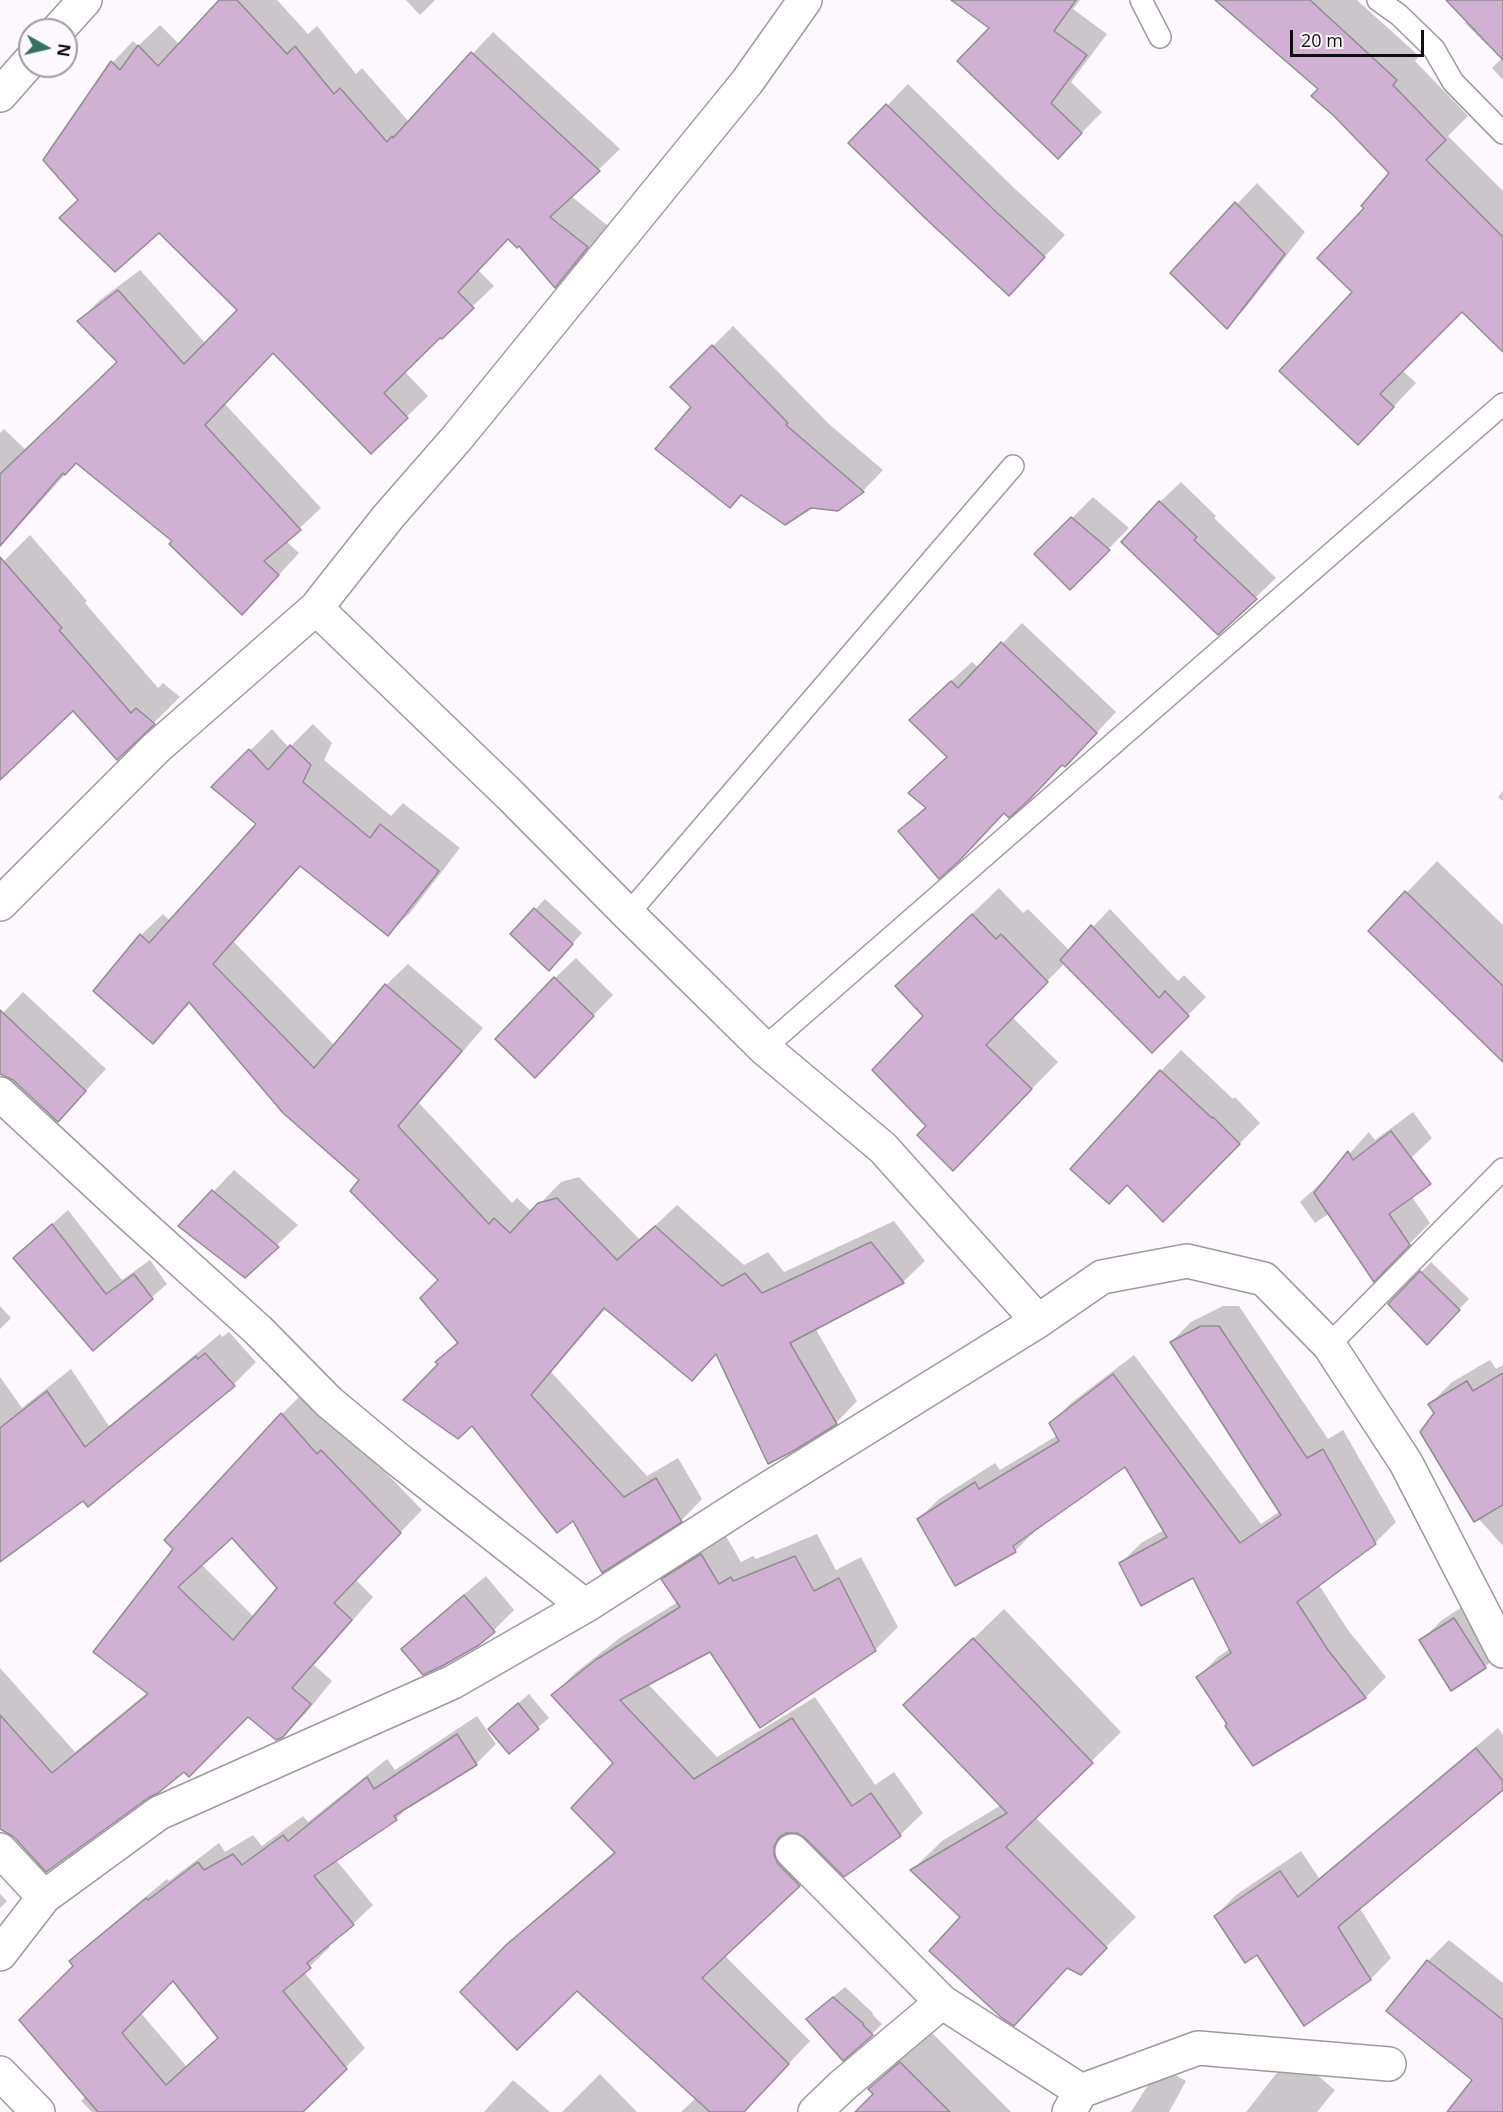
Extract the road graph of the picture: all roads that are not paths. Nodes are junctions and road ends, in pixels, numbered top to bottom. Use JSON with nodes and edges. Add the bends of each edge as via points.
{"nodes":[{"id":1,"x":85,"y":0,"type":"edge"},
{"id":2,"x":805,"y":0,"type":"edge"},
{"id":3,"x":1142,"y":0,"type":"edge"},
{"id":4,"x":1378,"y":0,"type":"edge"},
{"id":5,"x":69,"y":18,"type":"edge"},
{"id":6,"x":1160,"y":37,"type":"dead end"},
{"id":7,"x":18,"y":75,"type":"edge"},
{"id":8,"x":0,"y":95,"type":"edge"},
{"id":9,"x":1503,"y":133,"type":"edge"},
{"id":10,"x":1503,"y":404,"type":"edge"},
{"id":11,"x":1013,"y":466,"type":"dead end"},
{"id":12,"x":316,"y":608,"type":"junction"},
{"id":13,"x":0,"y":904,"type":"edge"},
{"id":14,"x":628,"y":914,"type":"junction"},
{"id":15,"x":764,"y":1048,"type":"junction"},
{"id":16,"x":0,"y":1094,"type":"edge"},
{"id":17,"x":1503,"y":1169,"type":"edge"},
{"id":18,"x":1038,"y":1321,"type":"junction"},
{"id":19,"x":1329,"y":1345,"type":"junction"},
{"id":20,"x":585,"y":1606,"type":"junction"},
{"id":21,"x":1503,"y":1651,"type":"edge"},
{"id":22,"x":0,"y":1850,"type":"edge"},
{"id":23,"x":792,"y":1851,"type":"dead end"},
{"id":24,"x":44,"y":1898,"type":"junction"},
{"id":25,"x":0,"y":1954,"type":"edge"},
{"id":26,"x":942,"y":2002,"type":"junction"},
{"id":27,"x":1389,"y":2064,"type":"dead end"},
{"id":28,"x":0,"y":2073,"type":"edge"},
{"id":29,"x":1075,"y":2102,"type":"edge"},
{"id":30,"x":38,"y":2112,"type":"edge"},
{"id":31,"x":814,"y":2112,"type":"edge"}],
"edges":[{"from":1,"to":5,"type":"street"},
{"from":2,"to":12,"type":"street","via":[[747,82]]},
{"from":3,"to":6,"type":"lane"},
{"from":4,"to":9,"type":"lane","via":[[1434,49],[1454,82]]},
{"from":7,"to":8,"type":"street"},
{"from":10,"to":15,"type":"lane"},
{"from":11,"to":14,"type":"lane"},
{"from":12,"to":13,"type":"street","via":[[156,748]]},
{"from":12,"to":14,"type":"street"},
{"from":14,"to":15,"type":"street"},
{"from":15,"to":18,"type":"street","via":[[883,1148]]},
{"from":16,"to":20,"type":"street","via":[[258,1330],[329,1402]]},
{"from":17,"to":19,"type":"lane"},
{"from":18,"to":19,"type":"street","via":[[1102,1277],[1187,1261],[1264,1279]]},
{"from":18,"to":20,"type":"street"},
{"from":19,"to":21,"type":"street","via":[[1406,1463]]},
{"from":20,"to":24,"type":"street","via":[[453,1682],[159,1813]]},
{"from":22,"to":24,"type":"street"},
{"from":23,"to":26,"type":"street"},
{"from":24,"to":25,"type":"street"},
{"from":26,"to":29,"type":"street"},
{"from":26,"to":31,"type":"street"},
{"from":27,"to":29,"type":"street","via":[[1198,2049]]},
{"from":28,"to":30,"type":"street"}]}
